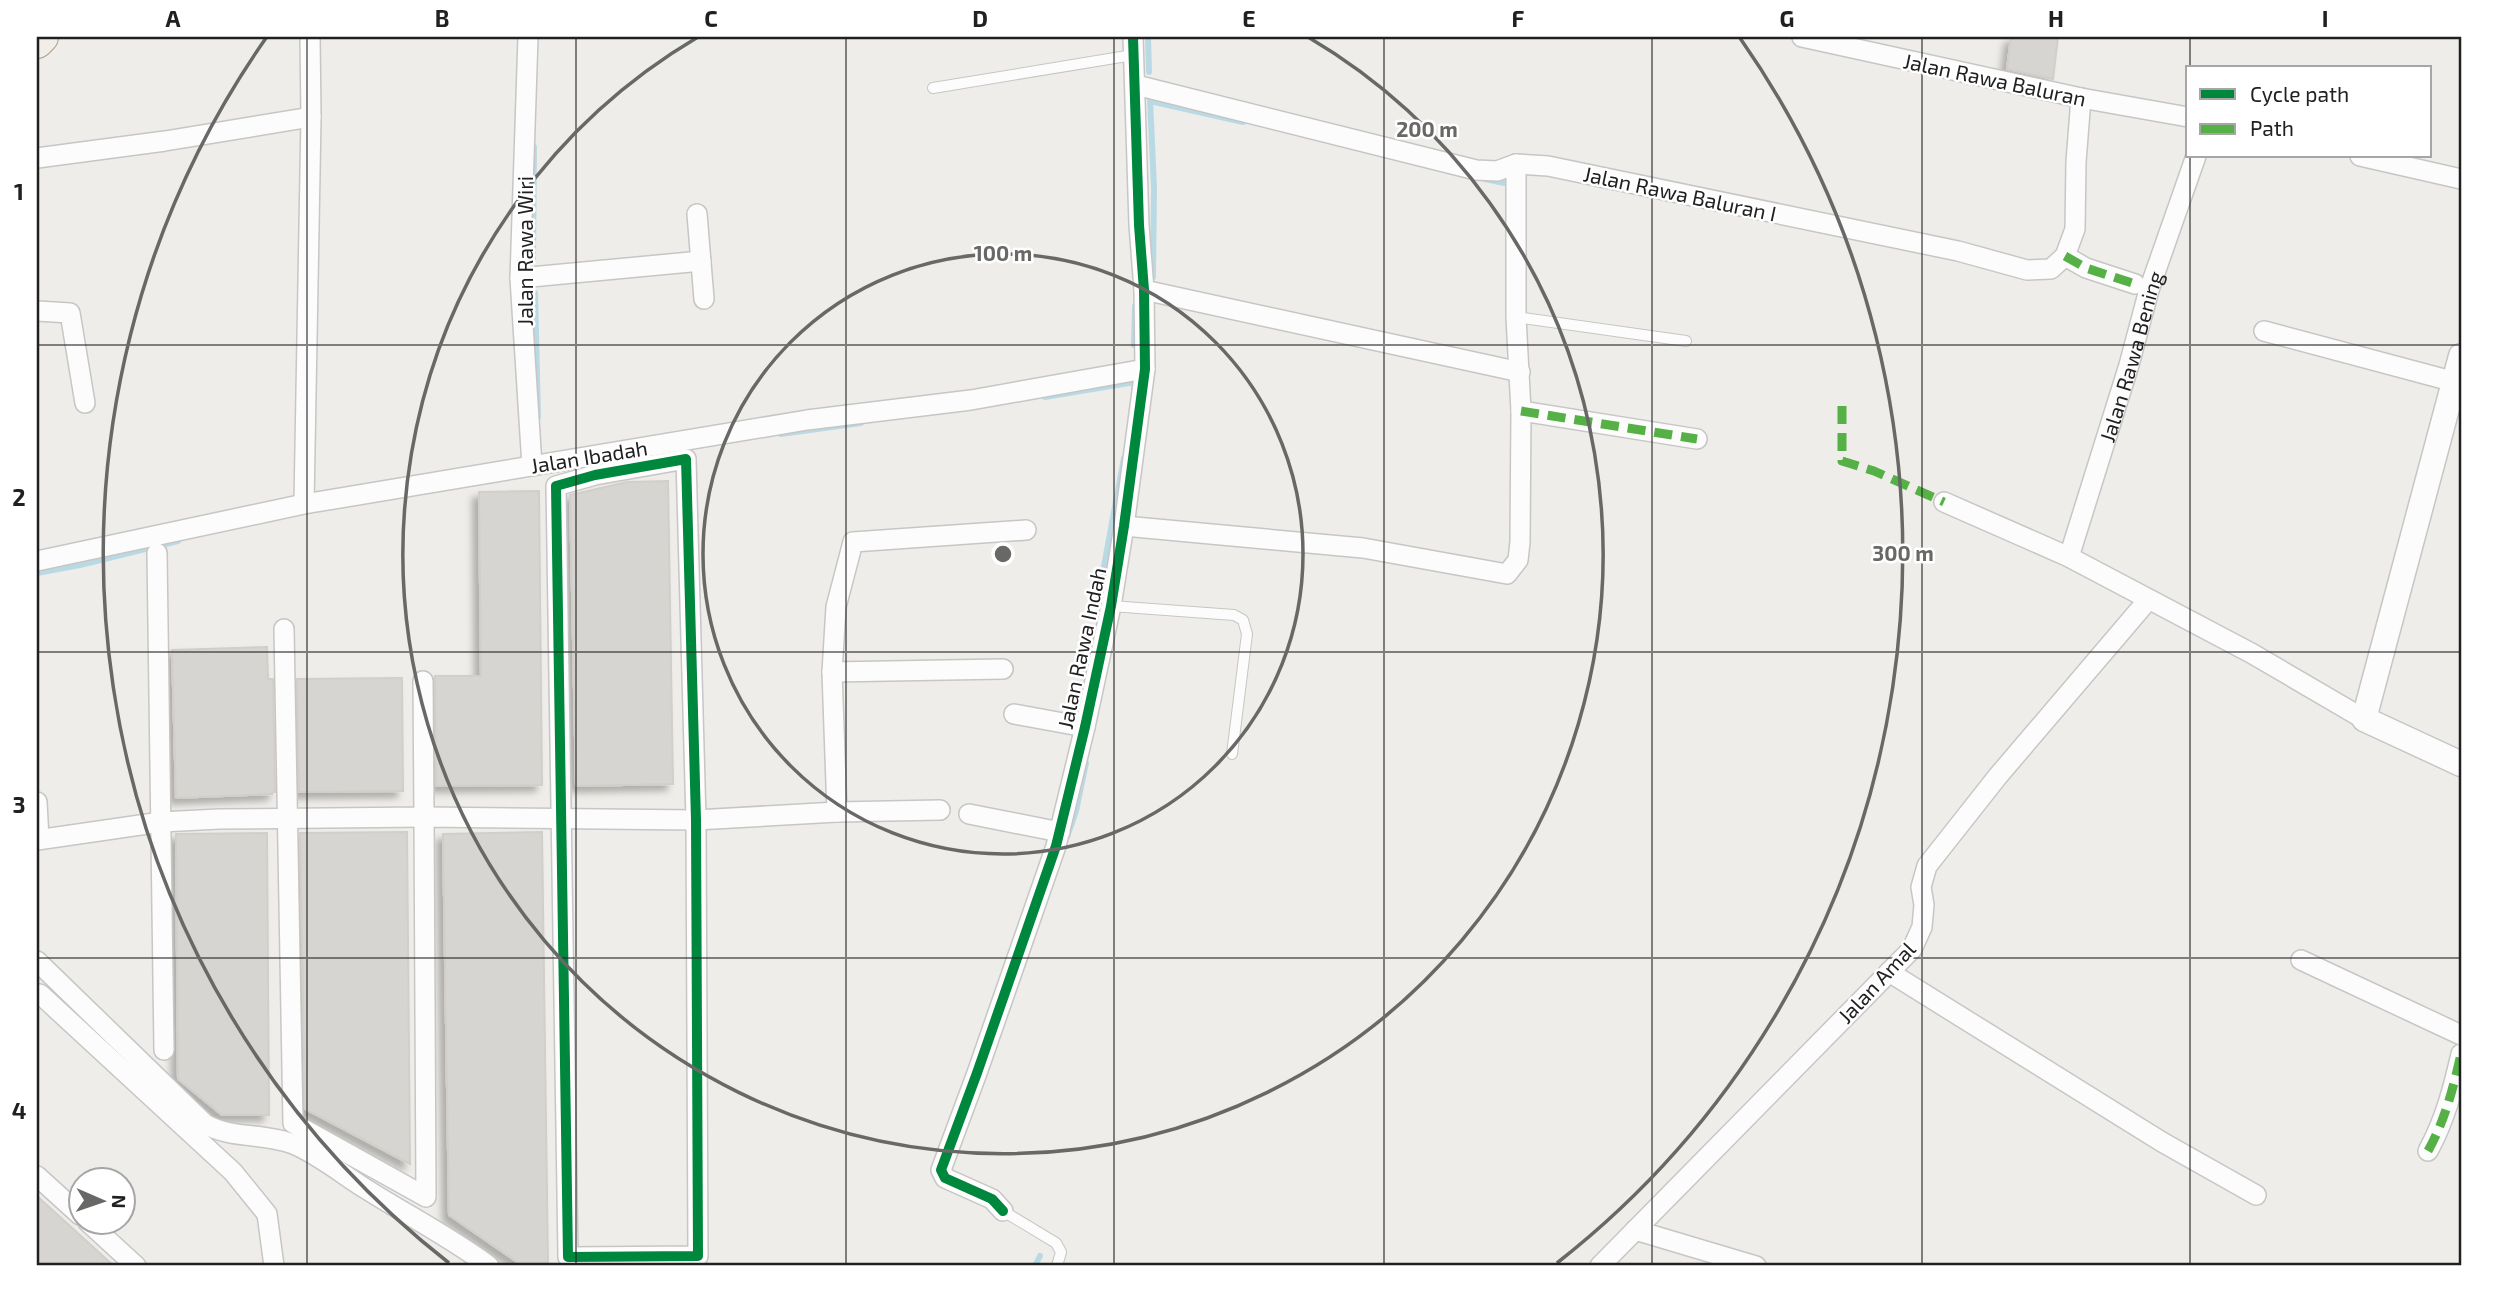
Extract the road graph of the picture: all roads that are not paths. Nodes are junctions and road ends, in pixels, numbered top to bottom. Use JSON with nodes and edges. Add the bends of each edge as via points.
{"nodes":[{"id":1,"x":42,"y":37,"type":"edge"},
{"id":2,"x":310,"y":37,"type":"edge"},
{"id":3,"x":528,"y":37,"type":"edge"},
{"id":4,"x":1802,"y":37,"type":"edge"},
{"id":5,"x":37,"y":42,"type":"edge"},
{"id":6,"x":1133,"y":46,"type":"edge"},
{"id":7,"x":1136,"y":86,"type":"junction"},
{"id":8,"x":933,"y":88,"type":"dead end"},
{"id":9,"x":2081,"y":98,"type":"junction"},
{"id":10,"x":311,"y":117,"type":"junction"},
{"id":11,"x":2186,"y":117,"type":"edge"},
{"id":12,"x":37,"y":158,"type":"edge"},
{"id":13,"x":2195,"y":158,"type":"edge"},
{"id":14,"x":2369,"y":158,"type":"edge"},
{"id":15,"x":1516,"y":164,"type":"junction"},
{"id":16,"x":2461,"y":179,"type":"edge"},
{"id":17,"x":697,"y":214,"type":"dead end"},
{"id":18,"x":2065,"y":256,"type":"junction"},
{"id":19,"x":701,"y":261,"type":"junction"},
{"id":20,"x":520,"y":278,"type":"junction"},
{"id":21,"x":2135,"y":284,"type":"dead end"},
{"id":22,"x":1144,"y":290,"type":"junction"},
{"id":23,"x":704,"y":299,"type":"dead end"},
{"id":24,"x":37,"y":311,"type":"edge"},
{"id":25,"x":1516,"y":317,"type":"junction"},
{"id":26,"x":2264,"y":331,"type":"dead end"},
{"id":27,"x":1686,"y":341,"type":"dead end"},
{"id":28,"x":2461,"y":356,"type":"edge"},
{"id":29,"x":1145,"y":369,"type":"junction"},
{"id":30,"x":1520,"y":372,"type":"junction"},
{"id":31,"x":2455,"y":382,"type":"junction"},
{"id":32,"x":85,"y":402,"type":"dead end"},
{"id":33,"x":1521,"y":411,"type":"junction"},
{"id":34,"x":1697,"y":439,"type":"dead end"},
{"id":35,"x":532,"y":466,"type":"junction"},
{"id":36,"x":1944,"y":502,"type":"dead end"},
{"id":37,"x":304,"y":504,"type":"junction"},
{"id":38,"x":1125,"y":526,"type":"junction"},
{"id":39,"x":1026,"y":530,"type":"dead end"},
{"id":40,"x":157,"y":553,"type":"dead end"},
{"id":41,"x":2069,"y":557,"type":"junction"},
{"id":42,"x":37,"y":561,"type":"edge"},
{"id":43,"x":2148,"y":600,"type":"junction"},
{"id":44,"x":1111,"y":606,"type":"junction"},
{"id":45,"x":284,"y":629,"type":"dead end"},
{"id":46,"x":1003,"y":669,"type":"dead end"},
{"id":47,"x":832,"y":672,"type":"junction"},
{"id":48,"x":423,"y":681,"type":"dead end"},
{"id":49,"x":1014,"y":714,"type":"dead end"},
{"id":50,"x":2364,"y":719,"type":"junction"},
{"id":51,"x":1085,"y":727,"type":"junction"},
{"id":52,"x":1232,"y":754,"type":"dead end"},
{"id":53,"x":2461,"y":764,"type":"edge"},
{"id":54,"x":37,"y":803,"type":"edge"},
{"id":55,"x":940,"y":810,"type":"dead end"},
{"id":56,"x":837,"y":812,"type":"junction"},
{"id":57,"x":969,"y":814,"type":"dead end"},
{"id":58,"x":424,"y":817,"type":"junction"},
{"id":59,"x":286,"y":818,"type":"junction"},
{"id":60,"x":560,"y":818,"type":"junction"},
{"id":61,"x":696,"y":820,"type":"junction"},
{"id":62,"x":161,"y":822,"type":"junction"},
{"id":63,"x":1060,"y":832,"type":"junction"},
{"id":64,"x":38,"y":839,"type":"edge"},
{"id":65,"x":2301,"y":960,"type":"dead end"},
{"id":66,"x":37,"y":961,"type":"edge"},
{"id":67,"x":1889,"y":972,"type":"junction"},
{"id":68,"x":37,"y":997,"type":"edge"},
{"id":69,"x":2461,"y":1033,"type":"edge"},
{"id":70,"x":164,"y":1051,"type":"dead end"},
{"id":71,"x":2461,"y":1054,"type":"edge"},
{"id":72,"x":2428,"y":1151,"type":"dead end"},
{"id":73,"x":37,"y":1176,"type":"edge"},
{"id":74,"x":2256,"y":1195,"type":"dead end"},
{"id":75,"x":66,"y":1202,"type":"edge"},
{"id":76,"x":1003,"y":1210,"type":"joint"},
{"id":77,"x":1635,"y":1230,"type":"junction"},
{"id":78,"x":103,"y":1236,"type":"edge"},
{"id":79,"x":469,"y":1259,"type":"edge"},
{"id":80,"x":136,"y":1266,"type":"edge"},
{"id":81,"x":274,"y":1266,"type":"edge"},
{"id":82,"x":489,"y":1266,"type":"edge"},
{"id":83,"x":1057,"y":1266,"type":"edge"},
{"id":84,"x":1600,"y":1266,"type":"edge"},
{"id":85,"x":1756,"y":1266,"type":"edge"}],
"edges":[{"from":1,"to":5,"type":"main road"},
{"from":2,"to":10,"type":"street"},
{"from":3,"to":20,"type":"street","name":"Jalan Rawa Wiri"},
{"from":4,"to":9,"type":"street","name":"Jalan Rawa Baluran"},
{"from":6,"to":7,"type":"street","name":"Jalan Rawa Indah"},
{"from":6,"to":8,"type":"lane"},
{"from":7,"to":15,"type":"street","name":"Jalan Rawa Baluran I","via":[[1476,170],[1497,171]]},
{"from":7,"to":22,"type":"street","name":"Jalan Rawa Indah"},
{"from":9,"to":11,"type":"street","name":"Jalan Rawa Baluran"},
{"from":9,"to":18,"type":"street","via":[[2075,229]]},
{"from":10,"to":12,"type":"street"},
{"from":10,"to":37,"type":"street"},
{"from":13,"to":41,"type":"street","name":"Jalan Rawa Bening","via":[[2149,290]]},
{"from":14,"to":16,"type":"street"},
{"from":15,"to":18,"type":"street","name":"Jalan Rawa Baluran I","via":[[1548,166],[2027,270],[2051,269]]},
{"from":15,"to":25,"type":"street"},
{"from":17,"to":19,"type":"street"},
{"from":18,"to":21,"type":"street"},
{"from":19,"to":20,"type":"street"},
{"from":19,"to":23,"type":"street"},
{"from":20,"to":35,"type":"street","name":"Jalan Rawa Wiri"},
{"from":22,"to":29,"type":"street","name":"Jalan Rawa Indah"},
{"from":22,"to":30,"type":"street"},
{"from":24,"to":32,"type":"street","via":[[70,313]]},
{"from":25,"to":27,"type":"lane"},
{"from":25,"to":30,"type":"street"},
{"from":26,"to":31,"type":"street"},
{"from":28,"to":31,"type":"street"},
{"from":29,"to":35,"type":"street","name":"Jalan Ibadah"},
{"from":29,"to":38,"type":"street","name":"Jalan Rawa Indah"},
{"from":30,"to":33,"type":"street"},
{"from":31,"to":50,"type":"street"},
{"from":33,"to":34,"type":"street"},
{"from":33,"to":38,"type":"street","via":[[1520,542],[1518,559],[1507,574],[1363,548]]},
{"from":35,"to":37,"type":"street","name":"Jalan Ibadah"},
{"from":36,"to":41,"type":"street"},
{"from":37,"to":42,"type":"street","name":"Jalan Ibadah"},
{"from":38,"to":44,"type":"street","name":"Jalan Rawa Indah"},
{"from":39,"to":47,"type":"street","via":[[853,542],[836,607]]},
{"from":40,"to":62,"type":"street"},
{"from":41,"to":43,"type":"street"},
{"from":43,"to":50,"type":"street"},
{"from":43,"to":67,"type":"street","name":"Jalan Amal","via":[[1927,866],[1921,887],[1922,927],[1912,949]]},
{"from":44,"to":51,"type":"street","name":"Jalan Rawa Indah"},
{"from":44,"to":52,"type":"lane","via":[[1234,615],[1243,621],[1247,634]]},
{"from":45,"to":59,"type":"street"},
{"from":46,"to":47,"type":"street"},
{"from":47,"to":56,"type":"street"},
{"from":48,"to":58,"type":"street"},
{"from":49,"to":51,"type":"street"},
{"from":50,"to":53,"type":"street"},
{"from":51,"to":63,"type":"street","name":"Jalan Rawa Indah"},
{"from":54,"to":64,"type":"street"},
{"from":55,"to":56,"type":"street"},
{"from":56,"to":61,"type":"street"},
{"from":57,"to":63,"type":"street"},
{"from":58,"to":59,"type":"street"},
{"from":58,"to":59,"type":"street","via":[[426,1197],[293,1123]]},
{"from":58,"to":60,"type":"street"},
{"from":59,"to":62,"type":"street"},
{"from":60,"to":61,"type":"street"},
{"from":60,"to":61,"type":"street","via":[[556,486],[686,459]]},
{"from":60,"to":61,"type":"street","via":[[568,1256],[698,1256]]},
{"from":62,"to":64,"type":"street"},
{"from":62,"to":70,"type":"street"},
{"from":63,"to":76,"type":"street","name":"Jalan Rawa Indah","via":[[941,1170],[945,1178],[992,1199]]},
{"from":65,"to":69,"type":"street"},
{"from":66,"to":79,"type":"street","via":[[205,1124],[295,1145]]},
{"from":67,"to":74,"type":"street","via":[[2162,1142]]},
{"from":67,"to":77,"type":"street","name":"Jalan Amal"},
{"from":68,"to":81,"type":"street","via":[[40,994],[233,1172],[267,1214]]},
{"from":71,"to":72,"type":"street","via":[[2450,1105]]},
{"from":73,"to":75,"type":"street"},
{"from":76,"to":83,"type":"lane","via":[[1056,1243],[1061,1252]]},
{"from":77,"to":84,"type":"street","name":"Jalan Amal"},
{"from":77,"to":85,"type":"street"},
{"from":78,"to":80,"type":"street"},
{"from":79,"to":82,"type":"street"}]}
